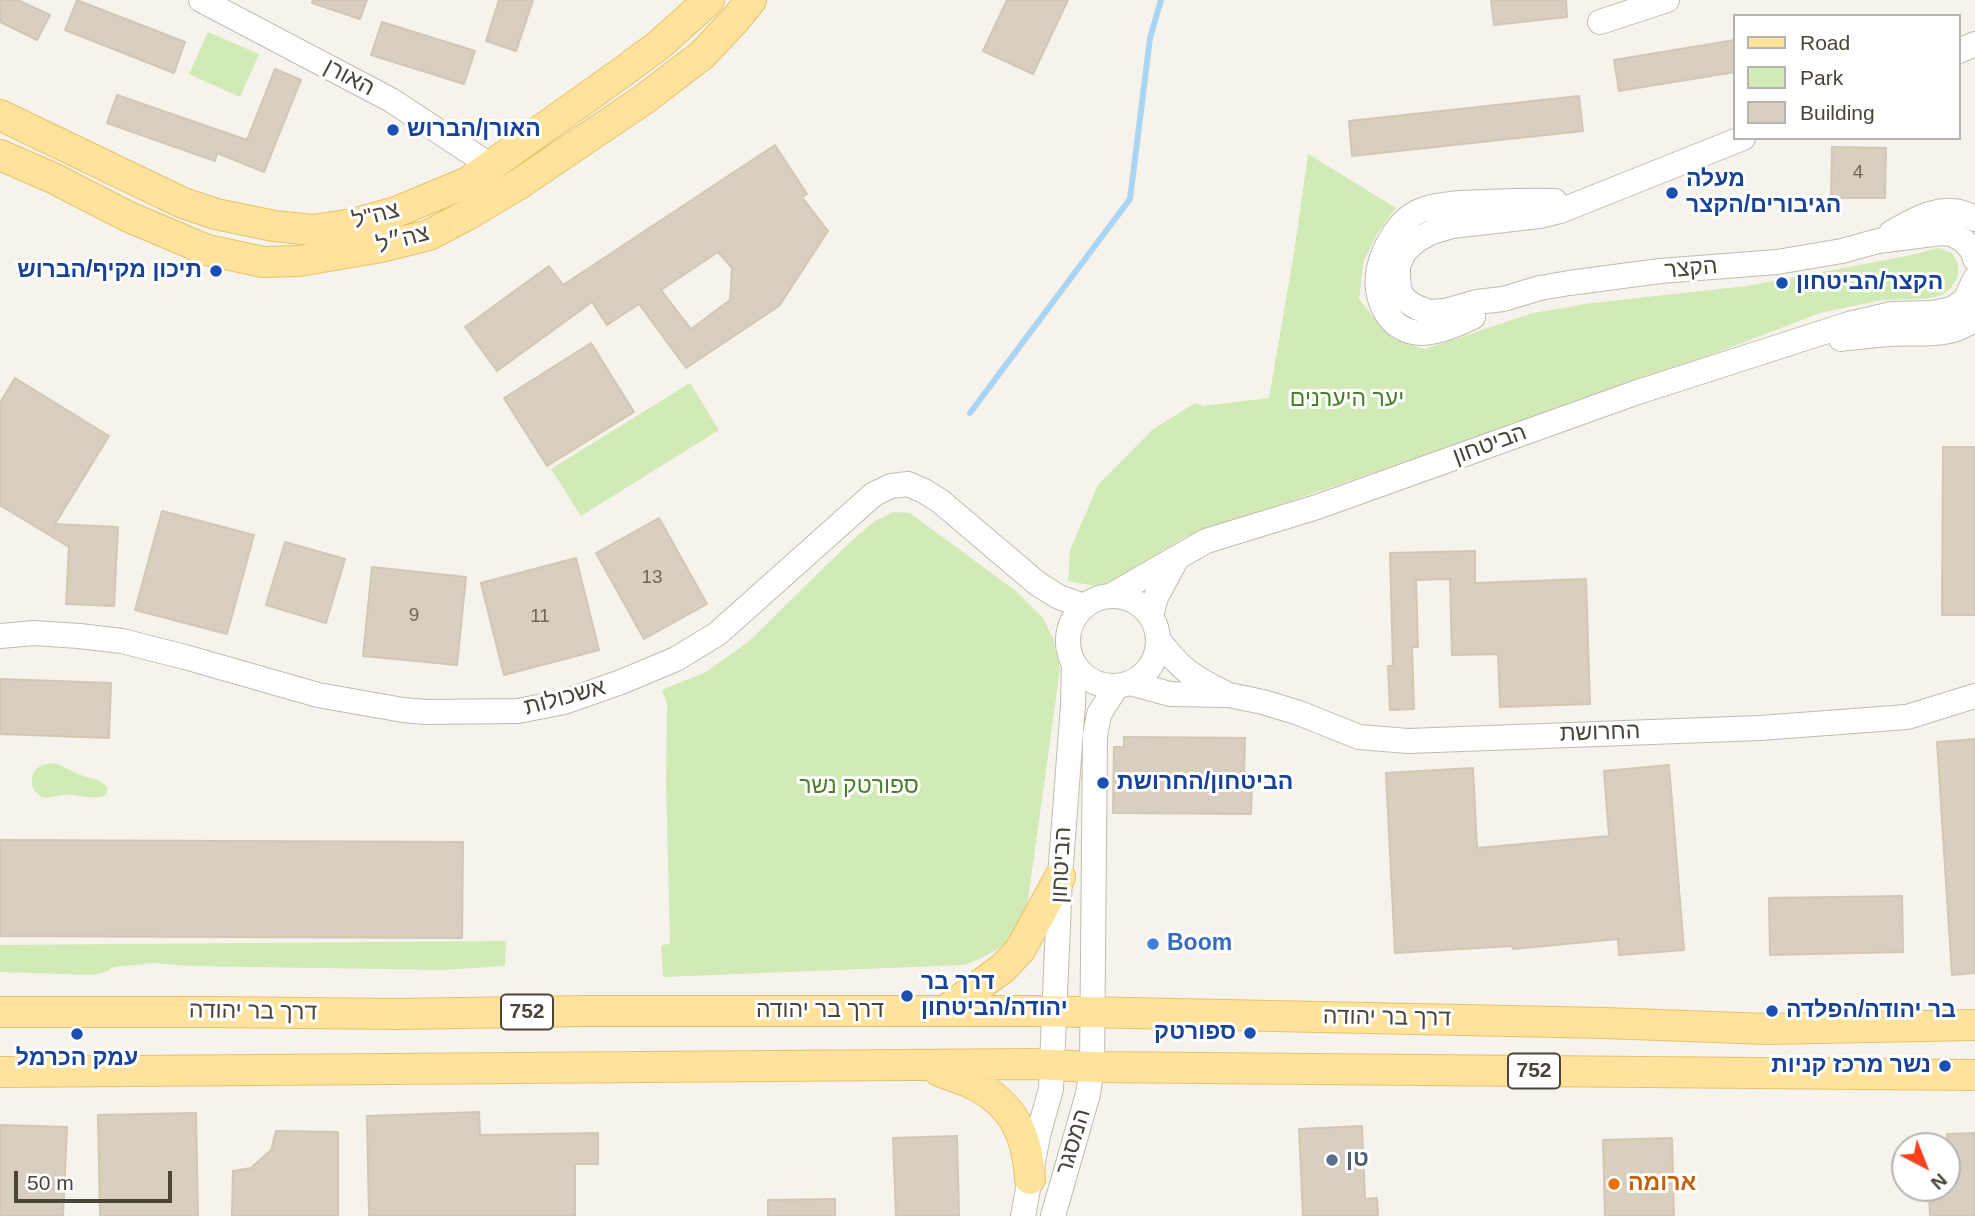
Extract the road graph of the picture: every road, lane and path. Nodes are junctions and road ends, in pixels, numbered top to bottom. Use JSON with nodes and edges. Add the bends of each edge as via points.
{"nodes":[{"id":1,"x":201,"y":0,"type":"edge"},
{"id":2,"x":709,"y":0,"type":"edge"},
{"id":3,"x":751,"y":0,"type":"edge"},
{"id":4,"x":1667,"y":0,"type":"edge"},
{"id":5,"x":1600,"y":22,"type":"dead end"},
{"id":6,"x":0,"y":115,"type":"edge"},
{"id":7,"x":1738,"y":140,"type":"edge"},
{"id":8,"x":0,"y":155,"type":"edge"},
{"id":9,"x":491,"y":166,"type":"junction"},
{"id":10,"x":1975,"y":219,"type":"edge"},
{"id":11,"x":1878,"y":241,"type":"junction"},
{"id":12,"x":1975,"y":259,"type":"edge"},
{"id":13,"x":1975,"y":279,"type":"edge"},
{"id":14,"x":1975,"y":318,"type":"edge"},
{"id":15,"x":1805,"y":338,"type":"junction"},
{"id":16,"x":1178,"y":557,"type":"junction"},
{"id":17,"x":1038,"y":584,"type":"junction"},
{"id":18,"x":1112,"y":596,"type":"junction"},
{"id":19,"x":1084,"y":606,"type":"junction"},
{"id":20,"x":1155,"y":628,"type":"junction"},
{"id":21,"x":1069,"y":629,"type":"junction"},
{"id":22,"x":0,"y":636,"type":"edge"},
{"id":23,"x":1074,"y":664,"type":"junction"},
{"id":24,"x":1124,"y":684,"type":"junction"},
{"id":25,"x":1229,"y":695,"type":"junction"},
{"id":26,"x":1975,"y":696,"type":"edge"},
{"id":27,"x":1060,"y":877,"type":"junction"},
{"id":28,"x":0,"y":1002,"type":"edge"},
{"id":29,"x":946,"y":1010,"type":"junction"},
{"id":30,"x":0,"y":1012,"type":"edge"},
{"id":31,"x":39,"y":1012,"type":"junction"},
{"id":32,"x":1054,"y":1012,"type":"junction"},
{"id":33,"x":1094,"y":1012,"type":"junction"},
{"id":34,"x":1975,"y":1025,"type":"edge"},
{"id":35,"x":923,"y":1064,"type":"junction"},
{"id":36,"x":1051,"y":1066,"type":"junction"},
{"id":37,"x":1092,"y":1067,"type":"junction"},
{"id":38,"x":0,"y":1072,"type":"edge"},
{"id":39,"x":1975,"y":1075,"type":"edge"},
{"id":40,"x":1030,"y":1179,"type":"junction"},
{"id":41,"x":1023,"y":1216,"type":"edge"},
{"id":42,"x":1053,"y":1216,"type":"edge"}],
"edges":[{"from":1,"to":9,"type":"street","name":"האורן","via":[[391,100]]},
{"from":2,"to":9,"type":"main road","name":"צה\"ל","via":[[660,44]]},
{"from":3,"to":8,"type":"main road","name":"צה״ל","via":[[702,55],[520,184],[429,235],[381,247],[299,261],[263,262],[208,250]]},
{"from":4,"to":5,"type":"street"},
{"from":6,"to":9,"type":"main road","name":"צה\"ל","via":[[183,203],[274,226],[313,230],[353,224],[468,182]]},
{"from":7,"to":11,"type":"street","name":"הקצר","via":[[1560,211],[1432,232],[1405,251],[1398,265],[1390,319],[1410,332],[1423,333],[1455,325],[1503,299],[1540,288],[1813,257]]},
{"from":10,"to":11,"type":"street","name":"הקצר","via":[[1962,212],[1935,212]]},
{"from":11,"to":12,"type":"street","name":"הקצר","via":[[1952,234],[1963,240]]},
{"from":13,"to":15,"type":"street","name":"הביטחון","via":[[1965,300],[1952,309],[1892,314]]},
{"from":14,"to":15,"type":"street","name":"הביטחון","via":[[1939,333]]},
{"from":15,"to":16,"type":"street","name":"הביטחון","via":[[1206,541]]},
{"from":16,"to":18,"type":"street","name":"הביטחון"},
{"from":16,"to":20,"type":"street","via":[[1156,597]]},
{"from":17,"to":19,"type":"street","name":"אשכולות"},
{"from":17,"to":21,"type":"street","name":"אשכולות"},
{"from":17,"to":22,"type":"street","name":"אשכולות","via":[[940,501],[908,484],[874,494],[717,634],[676,659],[564,702],[518,711],[403,710],[318,695],[122,641],[34,633]]},
{"from":18,"to":19,"type":"street"},
{"from":18,"to":20,"type":"street","via":[[1144,607]]},
{"from":19,"to":21,"type":"street"},
{"from":20,"to":24,"type":"street","via":[[1154,661],[1140,677]]},
{"from":20,"to":25,"type":"street","name":"החרושת","via":[[1173,660]]},
{"from":21,"to":23,"type":"street","via":[[1067,641]]},
{"from":23,"to":24,"type":"street","via":[[1092,681]]},
{"from":23,"to":27,"type":"street","name":"הביטחון"},
{"from":24,"to":25,"type":"street","name":"החרושת","via":[[1170,694]]},
{"from":24,"to":33,"type":"street","name":"הביטחון","via":[[1099,714],[1095,736]]},
{"from":25,"to":26,"type":"street","name":"החרושת","via":[[1300,713],[1359,737],[1408,741],[1907,718]]},
{"from":27,"to":29,"type":"main road","via":[[1020,950]]},
{"from":27,"to":32,"type":"street","name":"הביטחון"},
{"from":28,"to":31,"type":"main road"},
{"from":29,"to":31,"type":"main road","name":"דרך בר יהודה","number":"752"},
{"from":29,"to":32,"type":"main road","name":"דרך בר יהודה","number":"752"},
{"from":30,"to":31,"type":"main road","name":"דרך בר יהודה","number":"752"},
{"from":32,"to":33,"type":"main road","name":"דרך בר יהודה","number":"752"},
{"from":32,"to":36,"type":"street","name":"הביטחון"},
{"from":33,"to":34,"type":"main road","name":"דרך בר יהודה","number":"752","via":[[1767,1029]]},
{"from":33,"to":37,"type":"street","name":"הביטחון"},
{"from":35,"to":36,"type":"main road","number":"752"},
{"from":35,"to":38,"type":"main road","number":"752"},
{"from":35,"to":40,"type":"main road","via":[[976,1086],[1004,1107],[1023,1138]]},
{"from":36,"to":37,"type":"main road","number":"752"},
{"from":36,"to":40,"type":"street","name":"המסגר","via":[[1051,1089]]},
{"from":37,"to":39,"type":"main road","number":"752"},
{"from":37,"to":42,"type":"street","name":"המסגר"},
{"from":40,"to":41,"type":"street","name":"המסגר"}]}
